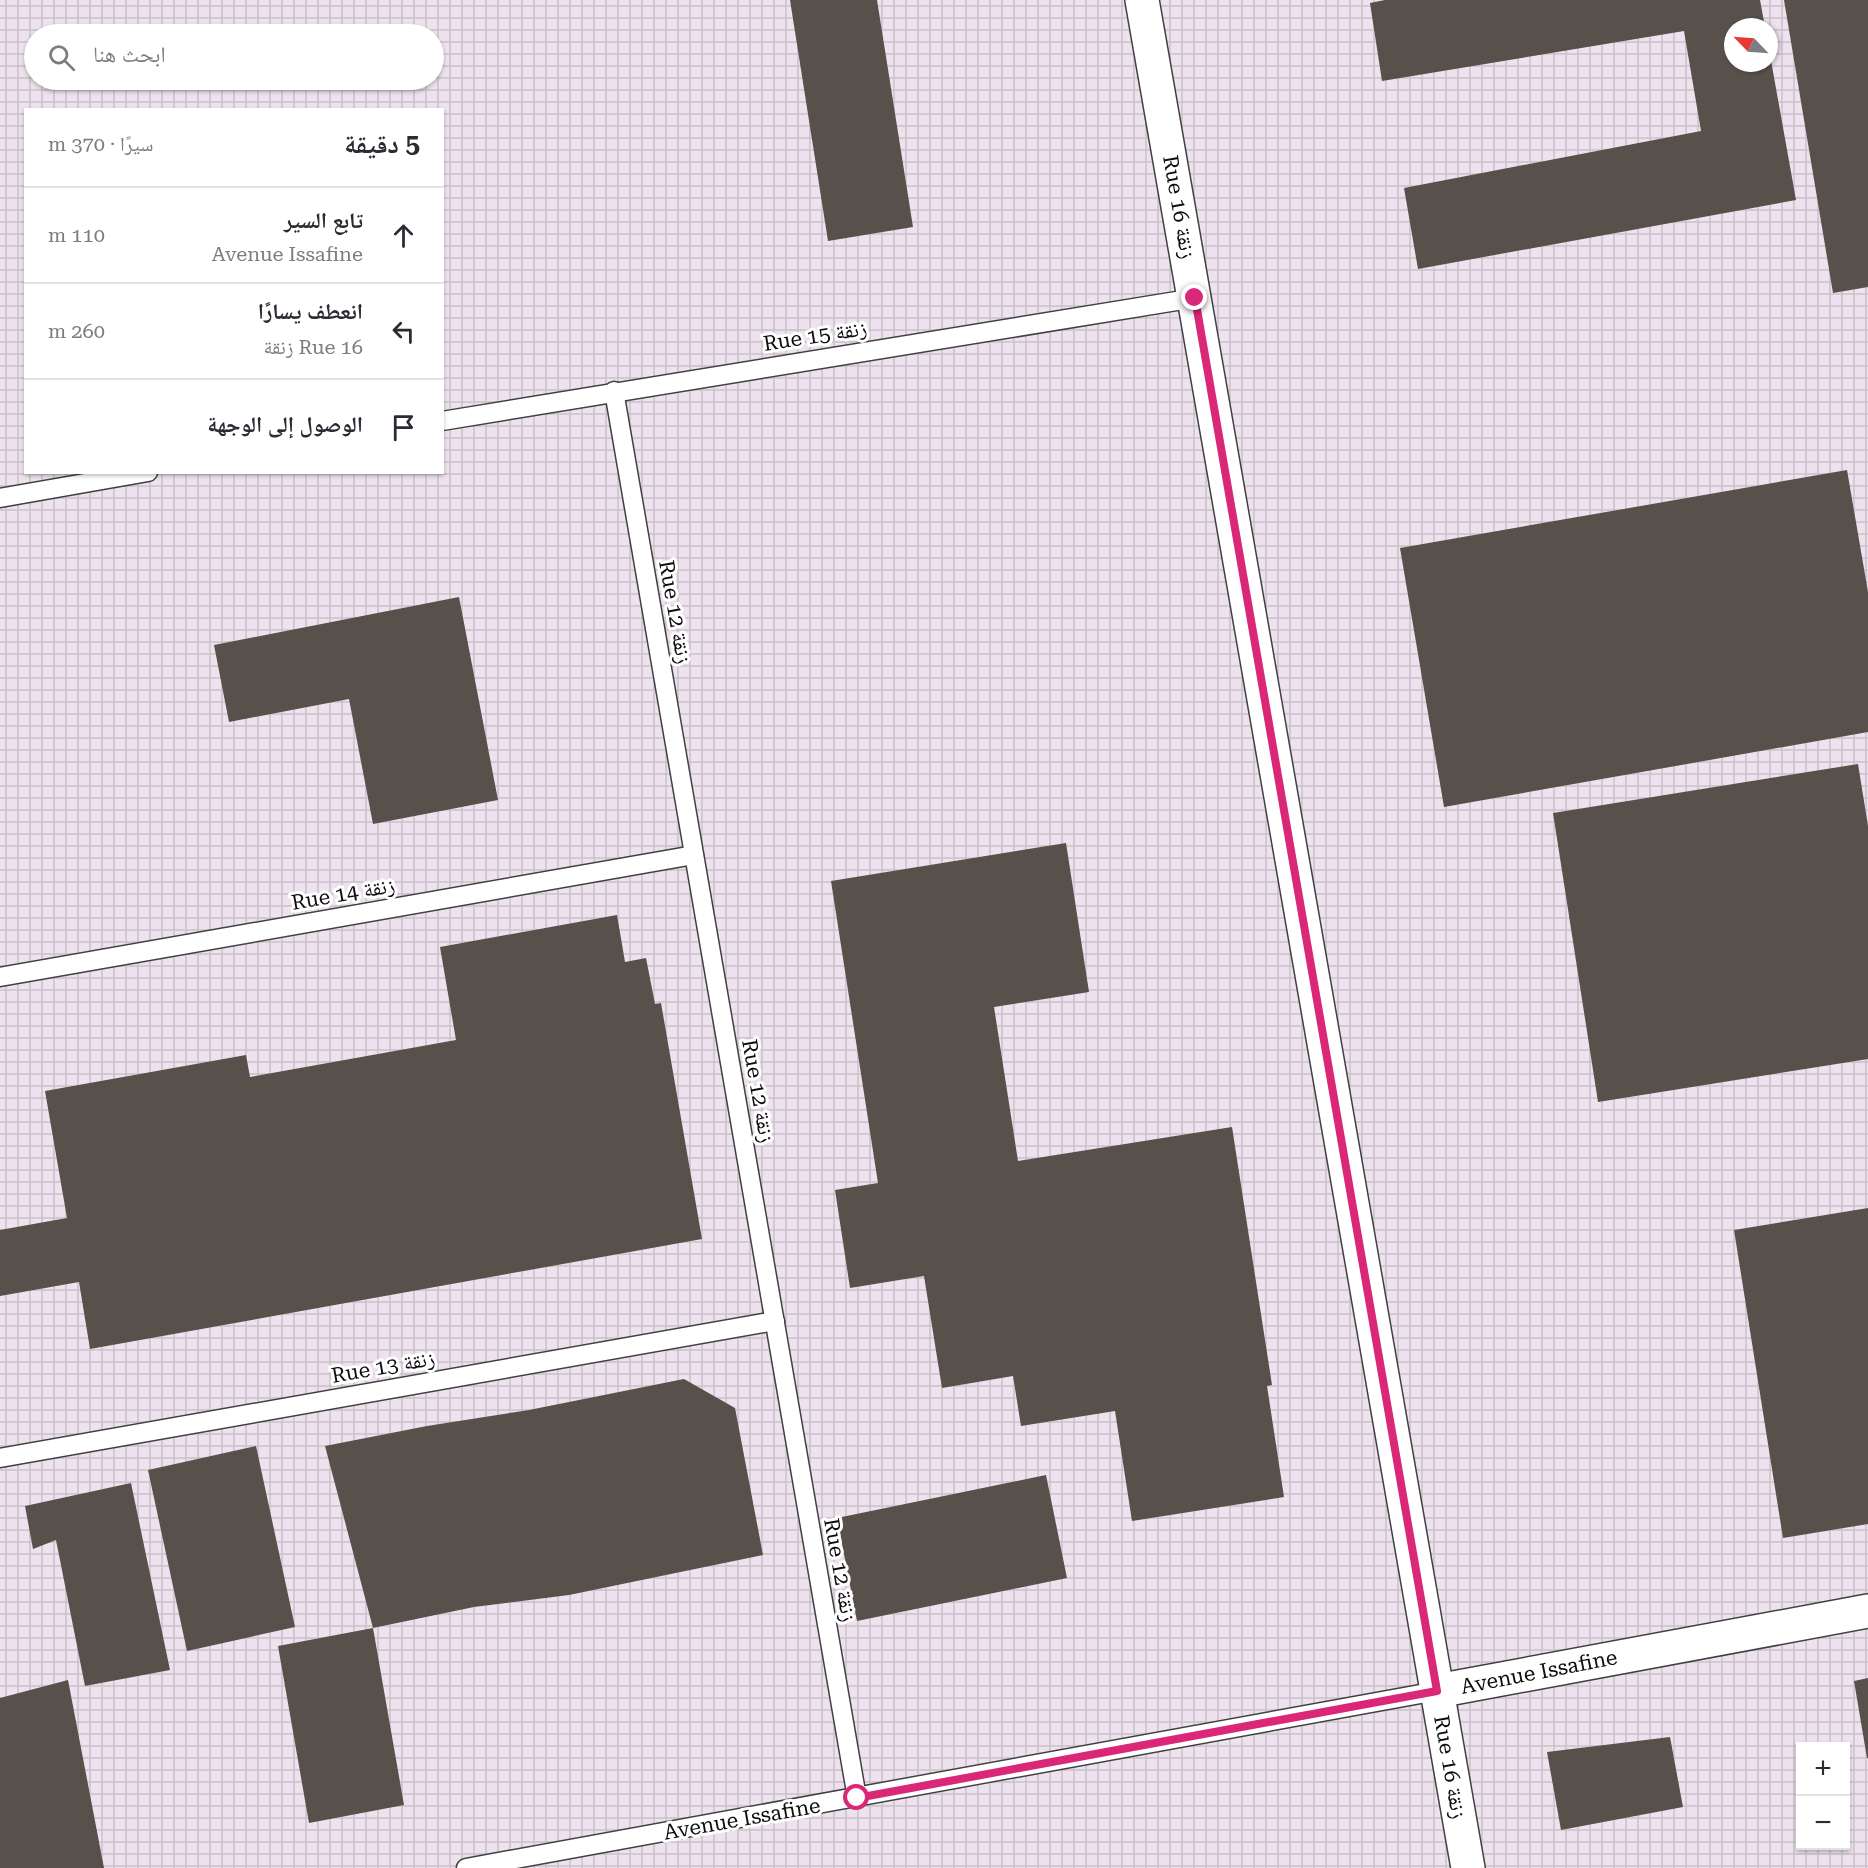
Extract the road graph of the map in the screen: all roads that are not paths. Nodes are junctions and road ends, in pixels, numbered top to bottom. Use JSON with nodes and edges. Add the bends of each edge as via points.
{"nodes":[{"id":1,"x":1142,"y":0,"type":"edge"},
{"id":2,"x":1195,"y":298,"type":"junction"},
{"id":3,"x":614,"y":391,"type":"junction"},
{"id":4,"x":444,"y":421,"type":"edge"},
{"id":5,"x":137,"y":474,"type":"edge"},
{"id":6,"x":0,"y":498,"type":"edge"},
{"id":7,"x":694,"y":855,"type":"junction"},
{"id":8,"x":0,"y":977,"type":"edge"},
{"id":9,"x":775,"y":1321,"type":"junction"},
{"id":10,"x":0,"y":1458,"type":"edge"},
{"id":11,"x":1868,"y":1611,"type":"edge"},
{"id":12,"x":1437,"y":1691,"type":"junction"},
{"id":13,"x":857,"y":1798,"type":"junction"},
{"id":14,"x":466,"y":1868,"type":"edge"},
{"id":15,"x":1468,"y":1868,"type":"edge"}],
"edges":[{"from":1,"to":2,"type":"street","name":"Rue 16 زنقة"},
{"from":2,"to":3,"type":"lane","name":"Rue 15 زنقة"},
{"from":2,"to":12,"type":"street","name":"Rue 16 زنقة"},
{"from":3,"to":4,"type":"lane","name":"Rue 15 زنقة"},
{"from":3,"to":7,"type":"lane","name":"Rue 12 زنقة"},
{"from":5,"to":6,"type":"lane"},
{"from":7,"to":8,"type":"lane","name":"Rue 14 زنقة"},
{"from":7,"to":9,"type":"lane","name":"Rue 12 زنقة"},
{"from":9,"to":10,"type":"lane","name":"Rue 13 زنقة"},
{"from":9,"to":13,"type":"lane","name":"Rue 12 زنقة"},
{"from":11,"to":12,"type":"street","name":"Avenue Issafine"},
{"from":12,"to":13,"type":"lane","name":"Avenue Issafine"},
{"from":12,"to":15,"type":"street","name":"Rue 16 زنقة"},
{"from":13,"to":14,"type":"lane","name":"Avenue Issafine"}]}
